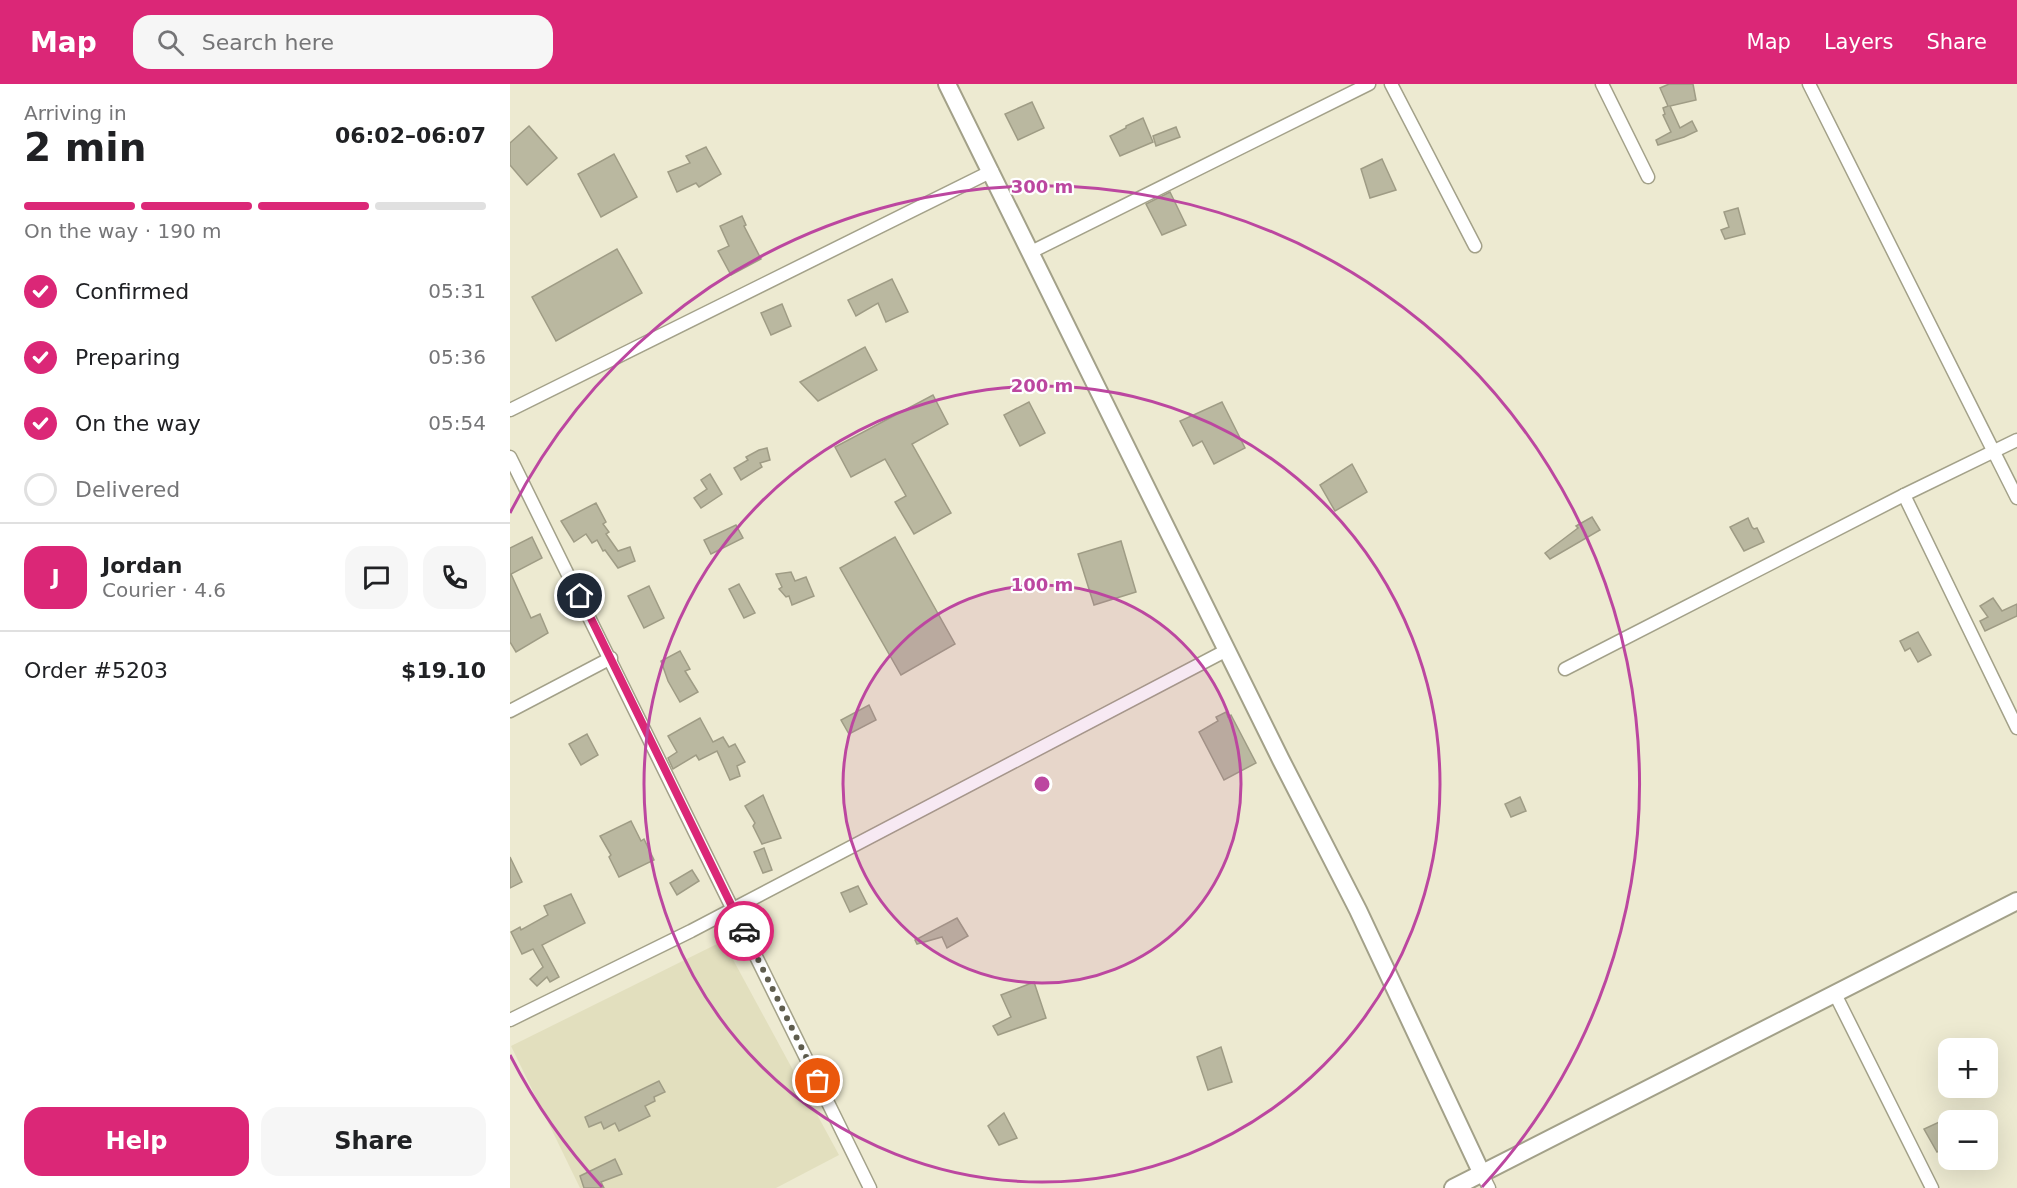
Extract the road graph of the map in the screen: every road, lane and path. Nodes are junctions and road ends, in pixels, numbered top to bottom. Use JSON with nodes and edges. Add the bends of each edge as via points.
{"nodes":[{"id":1,"x":947,"y":84,"type":"edge"},
{"id":2,"x":1368,"y":84,"type":"edge"},
{"id":3,"x":1391,"y":84,"type":"edge"},
{"id":4,"x":1602,"y":84,"type":"edge"},
{"id":5,"x":1809,"y":84,"type":"edge"},
{"id":6,"x":992,"y":171,"type":"junction"},
{"id":7,"x":1648,"y":177,"type":"dead end"},
{"id":8,"x":1475,"y":246,"type":"dead end"},
{"id":9,"x":1031,"y":252,"type":"junction"},
{"id":10,"x":510,"y":410,"type":"edge"},
{"id":11,"x":2017,"y":440,"type":"edge"},
{"id":12,"x":1994,"y":452,"type":"junction"},
{"id":13,"x":510,"y":457,"type":"edge"},
{"id":14,"x":1904,"y":495,"type":"junction"},
{"id":15,"x":2017,"y":498,"type":"edge"},
{"id":16,"x":1227,"y":650,"type":"junction"},
{"id":17,"x":611,"y":658,"type":"junction"},
{"id":18,"x":1565,"y":669,"type":"dead end"},
{"id":19,"x":510,"y":711,"type":"edge"},
{"id":20,"x":2017,"y":728,"type":"edge"},
{"id":21,"x":2017,"y":901,"type":"edge"},
{"id":22,"x":734,"y":909,"type":"junction"},
{"id":23,"x":1834,"y":994,"type":"junction"},
{"id":24,"x":510,"y":1020,"type":"edge"},
{"id":25,"x":1485,"y":1181,"type":"edge"},
{"id":26,"x":870,"y":1188,"type":"edge"},
{"id":27,"x":1453,"y":1188,"type":"edge"},
{"id":28,"x":1932,"y":1188,"type":"edge"}],
"edges":[{"from":1,"to":6,"type":"street"},
{"from":2,"to":9,"type":"street"},
{"from":3,"to":8,"type":"street"},
{"from":4,"to":7,"type":"street"},
{"from":5,"to":12,"type":"street"},
{"from":6,"to":9,"type":"street"},
{"from":6,"to":10,"type":"street"},
{"from":9,"to":16,"type":"street"},
{"from":11,"to":12,"type":"street"},
{"from":12,"to":14,"type":"street"},
{"from":12,"to":15,"type":"street"},
{"from":13,"to":17,"type":"street"},
{"from":14,"to":18,"type":"street"},
{"from":14,"to":20,"type":"street"},
{"from":16,"to":22,"type":"street"},
{"from":16,"to":25,"type":"street","via":[[1358,910]]},
{"from":17,"to":19,"type":"street"},
{"from":17,"to":22,"type":"street"},
{"from":21,"to":23,"type":"street"},
{"from":22,"to":24,"type":"street"},
{"from":22,"to":26,"type":"street"},
{"from":23,"to":25,"type":"street"},
{"from":23,"to":28,"type":"street"},
{"from":25,"to":27,"type":"street"}]}
